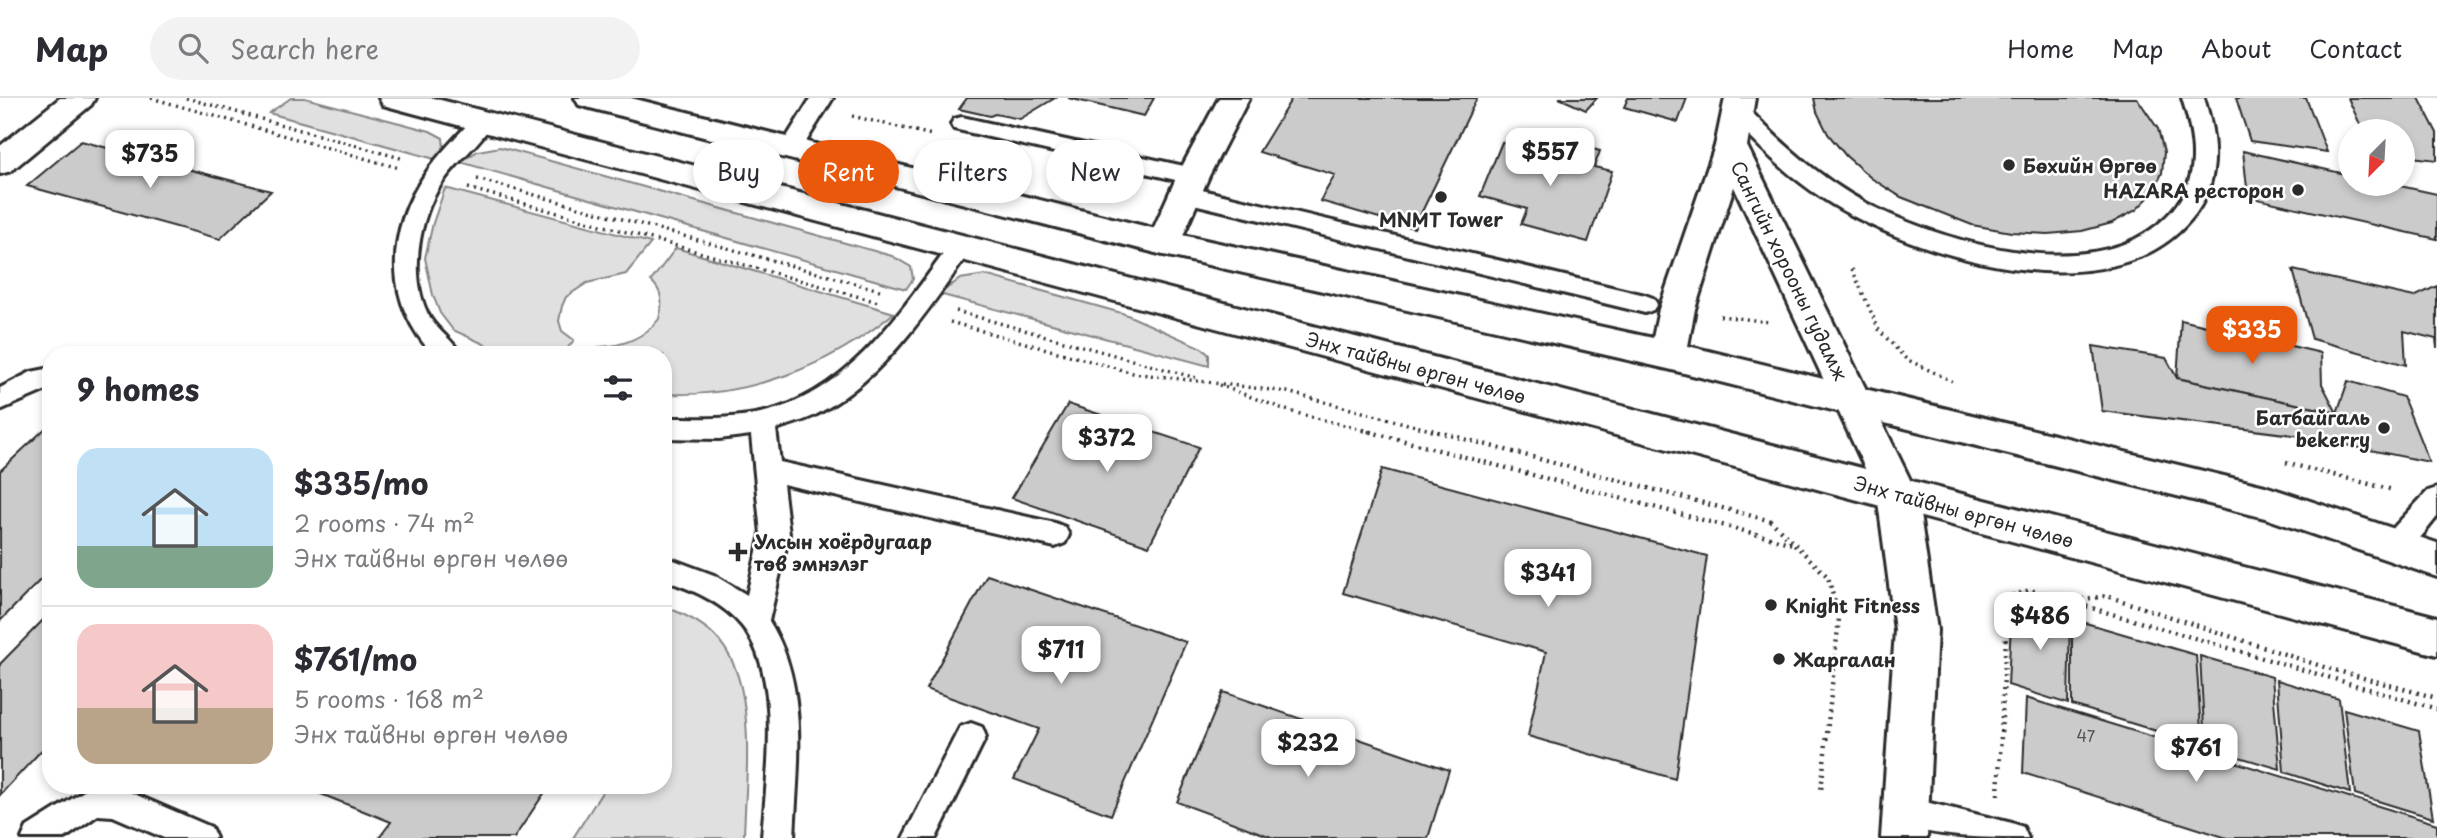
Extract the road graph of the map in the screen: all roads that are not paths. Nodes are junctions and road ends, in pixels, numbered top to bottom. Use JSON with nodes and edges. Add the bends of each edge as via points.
{"nodes":[{"id":1,"x":80,"y":98,"type":"edge"},
{"id":2,"x":394,"y":98,"type":"edge"},
{"id":3,"x":590,"y":98,"type":"edge"},
{"id":4,"x":822,"y":98,"type":"edge"},
{"id":5,"x":1234,"y":98,"type":"edge"},
{"id":6,"x":2193,"y":98,"type":"edge"},
{"id":7,"x":1738,"y":103,"type":"edge"},
{"id":8,"x":483,"y":121,"type":"junction"},
{"id":9,"x":962,"y":124,"type":"dead end"},
{"id":10,"x":1731,"y":146,"type":"junction"},
{"id":11,"x":791,"y":148,"type":"junction"},
{"id":12,"x":0,"y":163,"type":"edge"},
{"id":13,"x":1189,"y":185,"type":"junction"},
{"id":14,"x":1164,"y":243,"type":"junction"},
{"id":15,"x":960,"y":248,"type":"junction"},
{"id":16,"x":1645,"y":304,"type":"dead end"},
{"id":17,"x":442,"y":346,"type":"edge"},
{"id":18,"x":1668,"y":355,"type":"junction"},
{"id":19,"x":42,"y":379,"type":"edge"},
{"id":20,"x":0,"y":400,"type":"edge"},
{"id":21,"x":1853,"y":401,"type":"junction"},
{"id":22,"x":763,"y":425,"type":"junction"},
{"id":23,"x":672,"y":428,"type":"edge"},
{"id":24,"x":768,"y":470,"type":"junction"},
{"id":25,"x":1898,"y":494,"type":"junction"},
{"id":26,"x":2436,"y":500,"type":"edge"},
{"id":27,"x":1055,"y":535,"type":"dead end"},
{"id":28,"x":2394,"y":545,"type":"junction"},
{"id":29,"x":2437,"y":560,"type":"edge"},
{"id":30,"x":672,"y":571,"type":"edge"},
{"id":31,"x":755,"y":621,"type":"junction"},
{"id":32,"x":2437,"y":636,"type":"edge"},
{"id":33,"x":971,"y":737,"type":"dead end"},
{"id":34,"x":1904,"y":825,"type":"edge"},
{"id":35,"x":2004,"y":835,"type":"edge"},
{"id":36,"x":38,"y":838,"type":"edge"},
{"id":37,"x":200,"y":838,"type":"edge"},
{"id":38,"x":778,"y":838,"type":"edge"},
{"id":39,"x":919,"y":838,"type":"edge"}],
"edges":[{"from":1,"to":12,"type":"main road"},
{"from":2,"to":8,"type":"main road","name":"Энх тайвны өргөн чөлөө"},
{"from":3,"to":11,"type":"main road"},
{"from":4,"to":11,"type":"lane"},
{"from":5,"to":13,"type":"main road"},
{"from":6,"to":7,"type":"lane","via":[[2204,139],[2205,168],[2198,195],[2180,222],[2150,246],[2109,259],[2062,262],[1970,251],[1880,219],[1812,179],[1769,146]]},
{"from":7,"to":10,"type":"main road","name":"Сангийн хорооны гудамж"},
{"from":8,"to":15,"type":"main road","name":"Энх тайвны өргөн чөлөө"},
{"from":8,"to":17,"type":"lane","via":[[438,174],[412,226],[409,290],[419,318]]},
{"from":9,"to":13,"type":"lane"},
{"from":10,"to":18,"type":"main road","via":[[1677,309]]},
{"from":10,"to":21,"type":"main road","name":"Сангийн хорооны гудамж"},
{"from":11,"to":14,"type":"main road"},
{"from":13,"to":14,"type":"main road"},
{"from":13,"to":16,"type":"lane"},
{"from":14,"to":18,"type":"main road"},
{"from":15,"to":22,"type":"lane","via":[[860,374],[832,396]]},
{"from":15,"to":25,"type":"main road","name":"Энх тайвны өргөн чөлөө"},
{"from":18,"to":21,"type":"main road"},
{"from":19,"to":20,"type":"lane"},
{"from":21,"to":25,"type":"main road","name":"Сангийн хорооны гудамж"},
{"from":21,"to":28,"type":"main road","via":[[2264,502]]},
{"from":22,"to":23,"type":"lane","via":[[724,430]]},
{"from":22,"to":24,"type":"lane"},
{"from":24,"to":27,"type":"lane"},
{"from":24,"to":31,"type":"lane","via":[[775,534]]},
{"from":25,"to":32,"type":"main road","name":"Энх тайвны өргөн чөлөө"},
{"from":25,"to":34,"type":"main road","name":"Сангийн хорооны гудамж","via":[[1916,630]]},
{"from":26,"to":28,"type":"lane"},
{"from":28,"to":29,"type":"main road"},
{"from":30,"to":31,"type":"lane","via":[[731,597]]},
{"from":31,"to":38,"type":"lane","via":[[772,653],[781,691]]},
{"from":33,"to":39,"type":"lane"},
{"from":34,"to":35,"type":"lane"},
{"from":36,"to":37,"type":"lane","via":[[94,800],[114,801]]}]}
